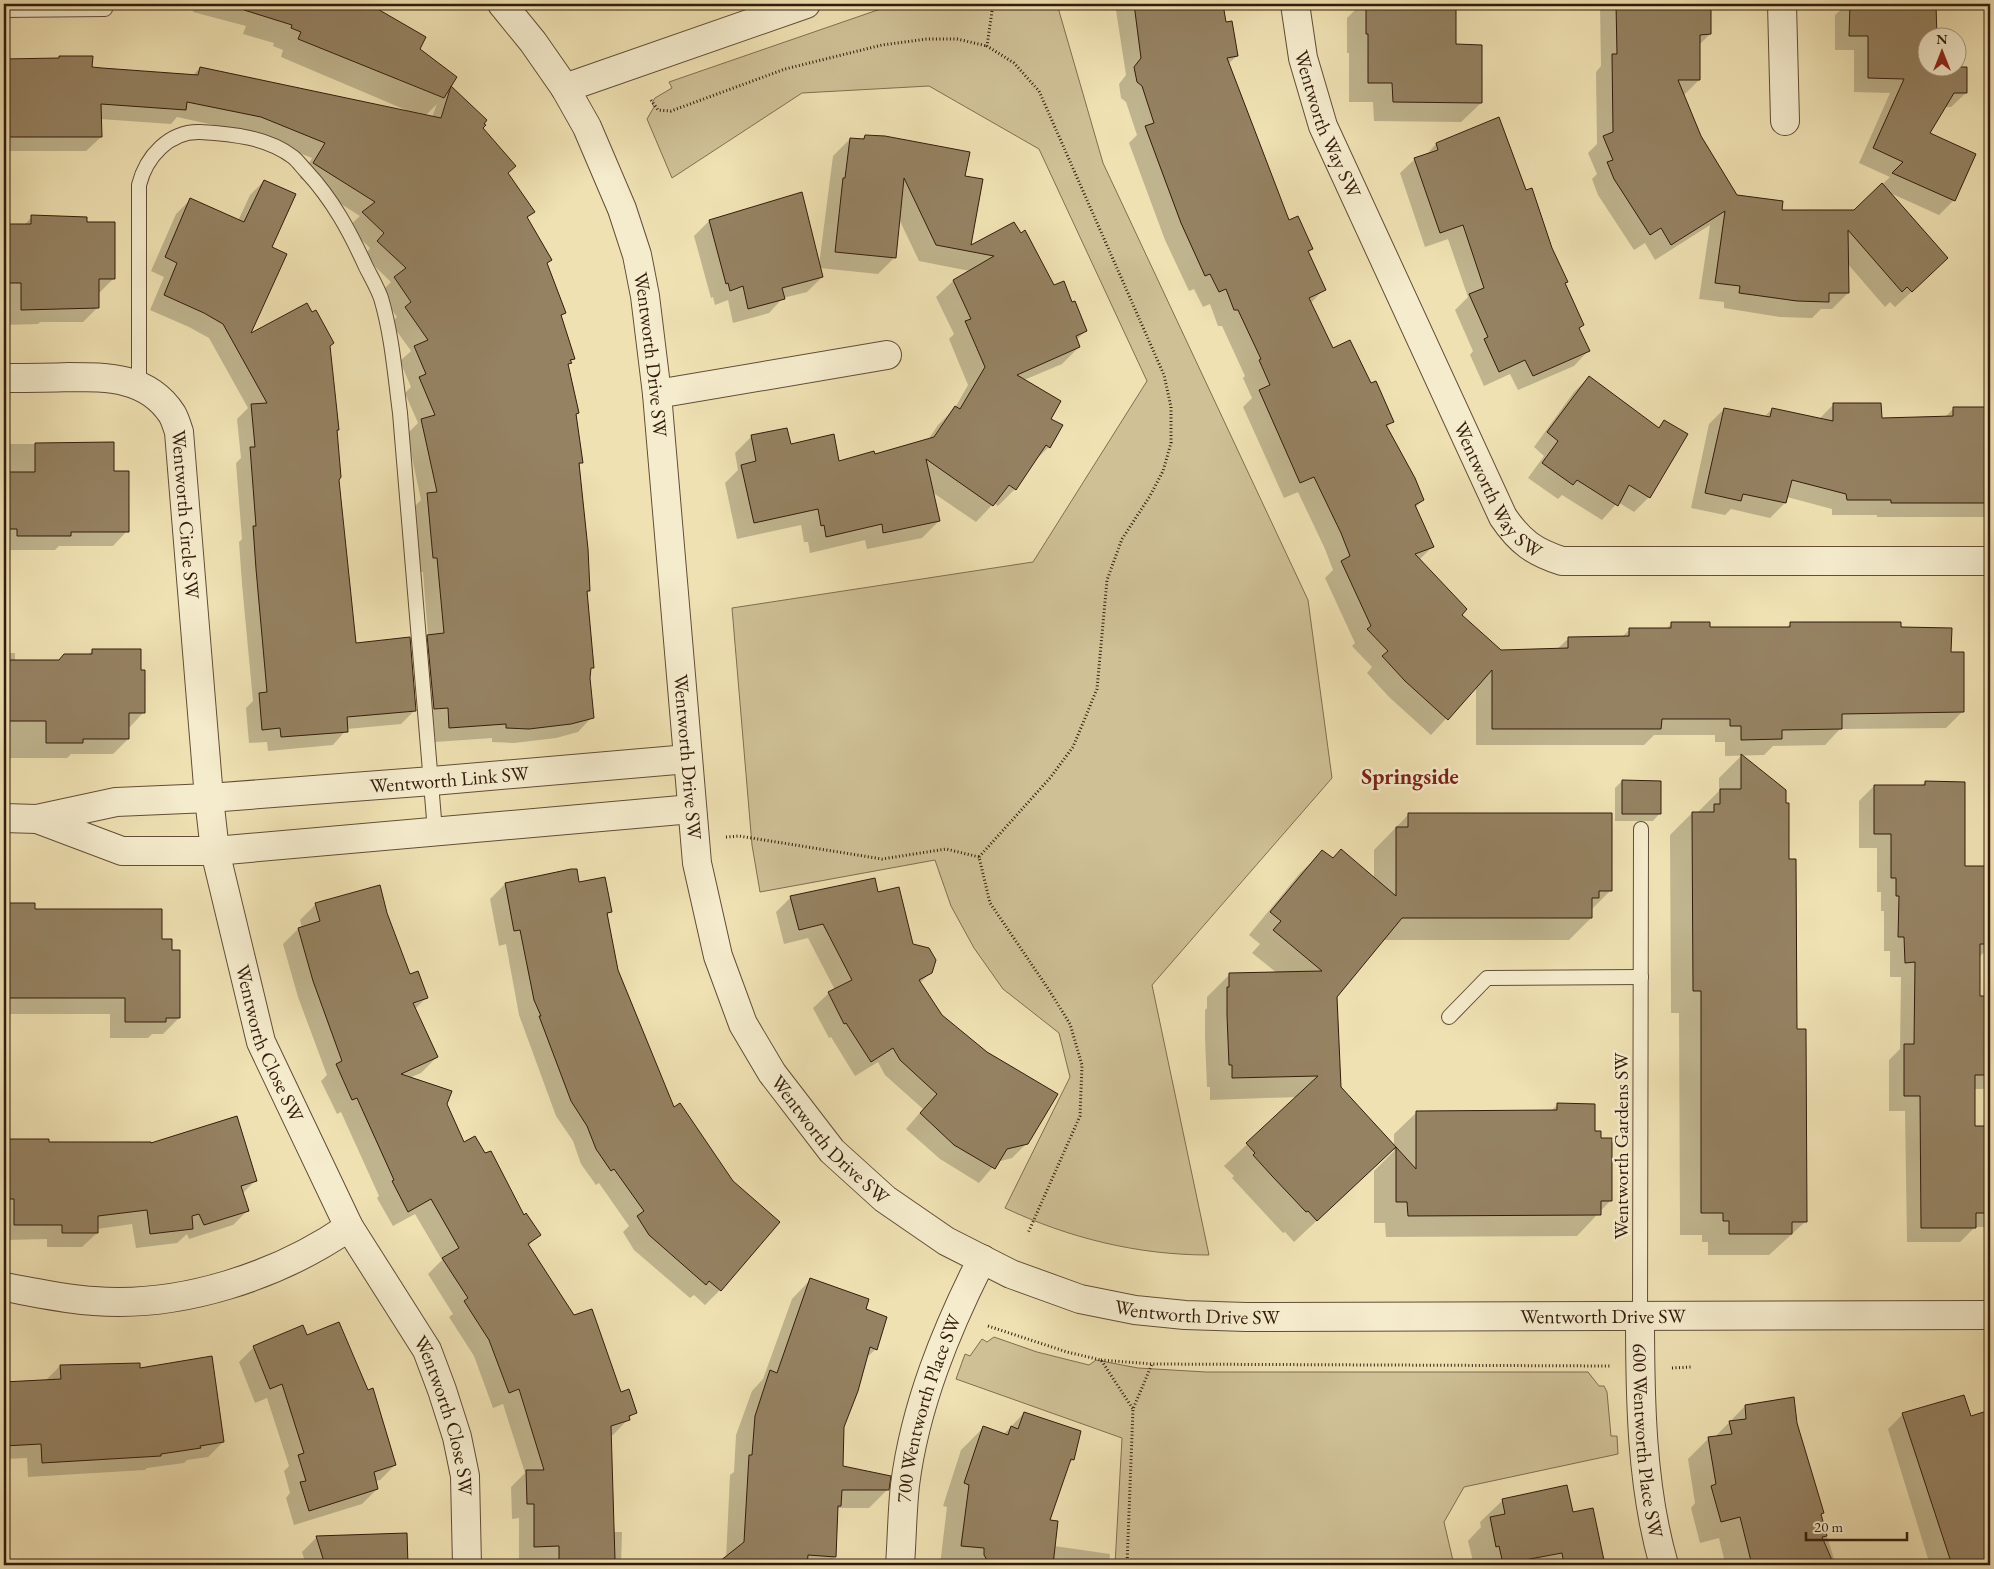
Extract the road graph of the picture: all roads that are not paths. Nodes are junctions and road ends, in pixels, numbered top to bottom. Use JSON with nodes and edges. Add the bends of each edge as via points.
{"nodes":[{"id":1,"x":502,"y":4,"type":"edge"},
{"id":2,"x":806,"y":4,"type":"edge"},
{"id":3,"x":1295,"y":4,"type":"edge"},
{"id":4,"x":1782,"y":4,"type":"edge"},
{"id":5,"x":105,"y":9,"type":"dead end"},
{"id":6,"x":4,"y":10,"type":"edge"},
{"id":7,"x":565,"y":88,"type":"junction"},
{"id":8,"x":1785,"y":121,"type":"dead end"},
{"id":9,"x":887,"y":355,"type":"dead end"},
{"id":10,"x":4,"y":378,"type":"edge"},
{"id":11,"x":139,"y":386,"type":"junction"},
{"id":12,"x":657,"y":394,"type":"junction"},
{"id":13,"x":1990,"y":561,"type":"edge"},
{"id":14,"x":688,"y":759,"type":"junction"},
{"id":15,"x":432,"y":781,"type":"junction"},
{"id":16,"x":209,"y":798,"type":"junction"},
{"id":17,"x":692,"y":810,"type":"junction"},
{"id":18,"x":4,"y":818,"type":"edge"},
{"id":19,"x":37,"y":818,"type":"junction"},
{"id":20,"x":1641,"y":829,"type":"dead end"},
{"id":21,"x":435,"y":832,"type":"junction"},
{"id":22,"x":215,"y":851,"type":"junction"},
{"id":23,"x":1642,"y":977,"type":"junction"},
{"id":24,"x":1449,"y":1017,"type":"dead end"},
{"id":25,"x":349,"y":1227,"type":"junction"},
{"id":26,"x":982,"y":1259,"type":"junction"},
{"id":27,"x":4,"y":1286,"type":"edge"},
{"id":28,"x":1990,"y":1315,"type":"edge"},
{"id":29,"x":1640,"y":1316,"type":"junction"},
{"id":30,"x":467,"y":1565,"type":"edge"},
{"id":31,"x":900,"y":1565,"type":"edge"},
{"id":32,"x":1664,"y":1565,"type":"edge"}],
"edges":[{"from":1,"to":7,"type":"street","name":"Wentworth Drive SW","via":[[534,42]]},
{"from":2,"to":7,"type":"street"},
{"from":3,"to":13,"type":"street","name":"Wentworth Way SW","via":[[1303,58],[1323,126],[1503,517],[1522,541],[1544,555],[1562,561]]},
{"from":4,"to":8,"type":"street"},
{"from":5,"to":6,"type":"lane"},
{"from":7,"to":12,"type":"street","name":"Wentworth Drive SW","via":[[602,161],[637,255]]},
{"from":9,"to":12,"type":"street"},
{"from":10,"to":11,"type":"street","name":"Wentworth Circle SW","via":[[107,377]]},
{"from":11,"to":15,"type":"lane","via":[[139,185],[143,170],[154,154],[181,134],[195,132],[252,138],[294,158],[318,184],[345,222],[380,296],[392,348]]},
{"from":11,"to":16,"type":"street","name":"Wentworth Circle SW","via":[[172,414],[179,432]]},
{"from":12,"to":14,"type":"street","name":"Wentworth Drive SW"},
{"from":14,"to":15,"type":"street","name":"Wentworth Link SW"},
{"from":14,"to":17,"type":"street","name":"Wentworth Drive SW"},
{"from":15,"to":16,"type":"street","name":"Wentworth Link SW"},
{"from":15,"to":21,"type":"lane"},
{"from":16,"to":19,"type":"street","via":[[116,802]]},
{"from":16,"to":22,"type":"street","name":"Wentworth Circle SW"},
{"from":17,"to":21,"type":"street"},
{"from":17,"to":26,"type":"street","name":"Wentworth Drive SW","via":[[705,905],[721,965],[743,1024],[772,1073],[832,1151],[885,1199],[946,1241]]},
{"from":18,"to":19,"type":"street"},
{"from":19,"to":22,"type":"street","via":[[122,851]]},
{"from":20,"to":23,"type":"lane","name":"Wentworth Gardens SW"},
{"from":21,"to":22,"type":"street"},
{"from":22,"to":25,"type":"street","name":"Wentworth Close SW","via":[[261,1042]]},
{"from":23,"to":24,"type":"lane","via":[[1487,978]]},
{"from":23,"to":29,"type":"lane","name":"Wentworth Gardens SW"},
{"from":25,"to":27,"type":"street","via":[[322,1246],[252,1277],[170,1298],[96,1302]]},
{"from":25,"to":30,"type":"street","name":"Wentworth Close SW","via":[[427,1350],[442,1390],[466,1476]]},
{"from":26,"to":29,"type":"street","name":"Wentworth Drive SW","via":[[1010,1274],[1080,1299],[1135,1310],[1185,1315]]},
{"from":26,"to":31,"type":"street","name":"700 Wentworth Place SW","via":[[953,1319],[920,1417],[906,1484]]},
{"from":28,"to":29,"type":"street","name":"Wentworth Drive SW"},
{"from":29,"to":32,"type":"street","name":"600 Wentworth Place SW","via":[[1642,1426],[1653,1515]]}]}
